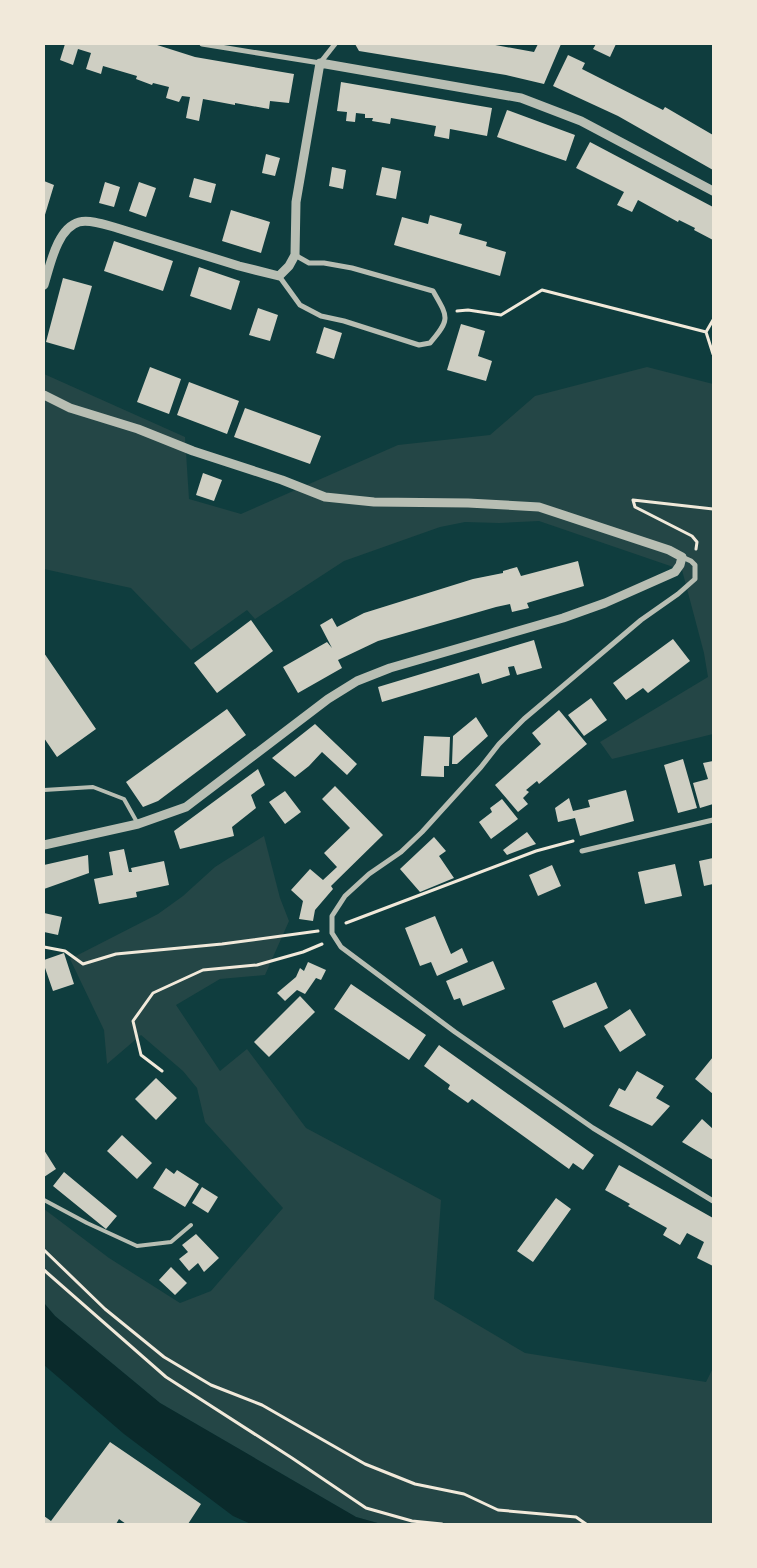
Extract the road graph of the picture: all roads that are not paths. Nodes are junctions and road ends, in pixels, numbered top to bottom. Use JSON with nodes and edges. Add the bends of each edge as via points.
{"nodes":[{"id":1,"x":202,"y":44,"type":"edge"},
{"id":2,"x":335,"y":44,"type":"edge"},
{"id":3,"x":320,"y":63,"type":"junction"},
{"id":4,"x":713,"y":191,"type":"edge"},
{"id":5,"x":295,"y":255,"type":"junction"},
{"id":6,"x":278,"y":276,"type":"junction"},
{"id":7,"x":44,"y":285,"type":"edge"},
{"id":8,"x":44,"y":395,"type":"edge"},
{"id":9,"x":687,"y":559,"type":"junction"},
{"id":10,"x":44,"y":790,"type":"edge"},
{"id":11,"x":713,"y":820,"type":"edge"},
{"id":12,"x":138,"y":824,"type":"junction"},
{"id":13,"x":44,"y":844,"type":"edge"},
{"id":14,"x":582,"y":851,"type":"road end"},
{"id":15,"x":44,"y":1200,"type":"edge"},
{"id":16,"x":713,"y":1201,"type":"edge"},
{"id":17,"x":191,"y":1225,"type":"dead end"}],
"edges":[{"from":1,"to":3,"type":"street"},
{"from":2,"to":3,"type":"street"},
{"from":3,"to":4,"type":"street","via":[[521,98],[582,120]]},
{"from":3,"to":5,"type":"street","via":[[296,202]]},
{"from":5,"to":6,"type":"street"},
{"from":5,"to":6,"type":"street","via":[[309,263],[324,262],[352,268],[434,291],[446,312],[445,323],[430,343],[419,344],[321,316],[300,305]]},
{"from":6,"to":7,"type":"street","via":[[97,222],[80,222],[70,226],[57,244]]},
{"from":8,"to":9,"type":"street","via":[[70,408],[138,429],[325,497],[374,502],[539,507],[669,550]]},
{"from":9,"to":12,"type":"street","via":[[675,572],[605,603],[390,668],[357,681],[328,699],[186,807]]},
{"from":9,"to":16,"type":"street","via":[[695,565],[695,579],[641,620],[518,725],[422,832],[345,896],[332,916],[332,929],[341,947],[455,1032],[593,1128]]},
{"from":10,"to":12,"type":"lane","via":[[93,787],[124,799]]},
{"from":11,"to":14,"type":"street"},
{"from":12,"to":13,"type":"street"},
{"from":15,"to":17,"type":"lane","via":[[137,1246],[171,1242]]}]}
